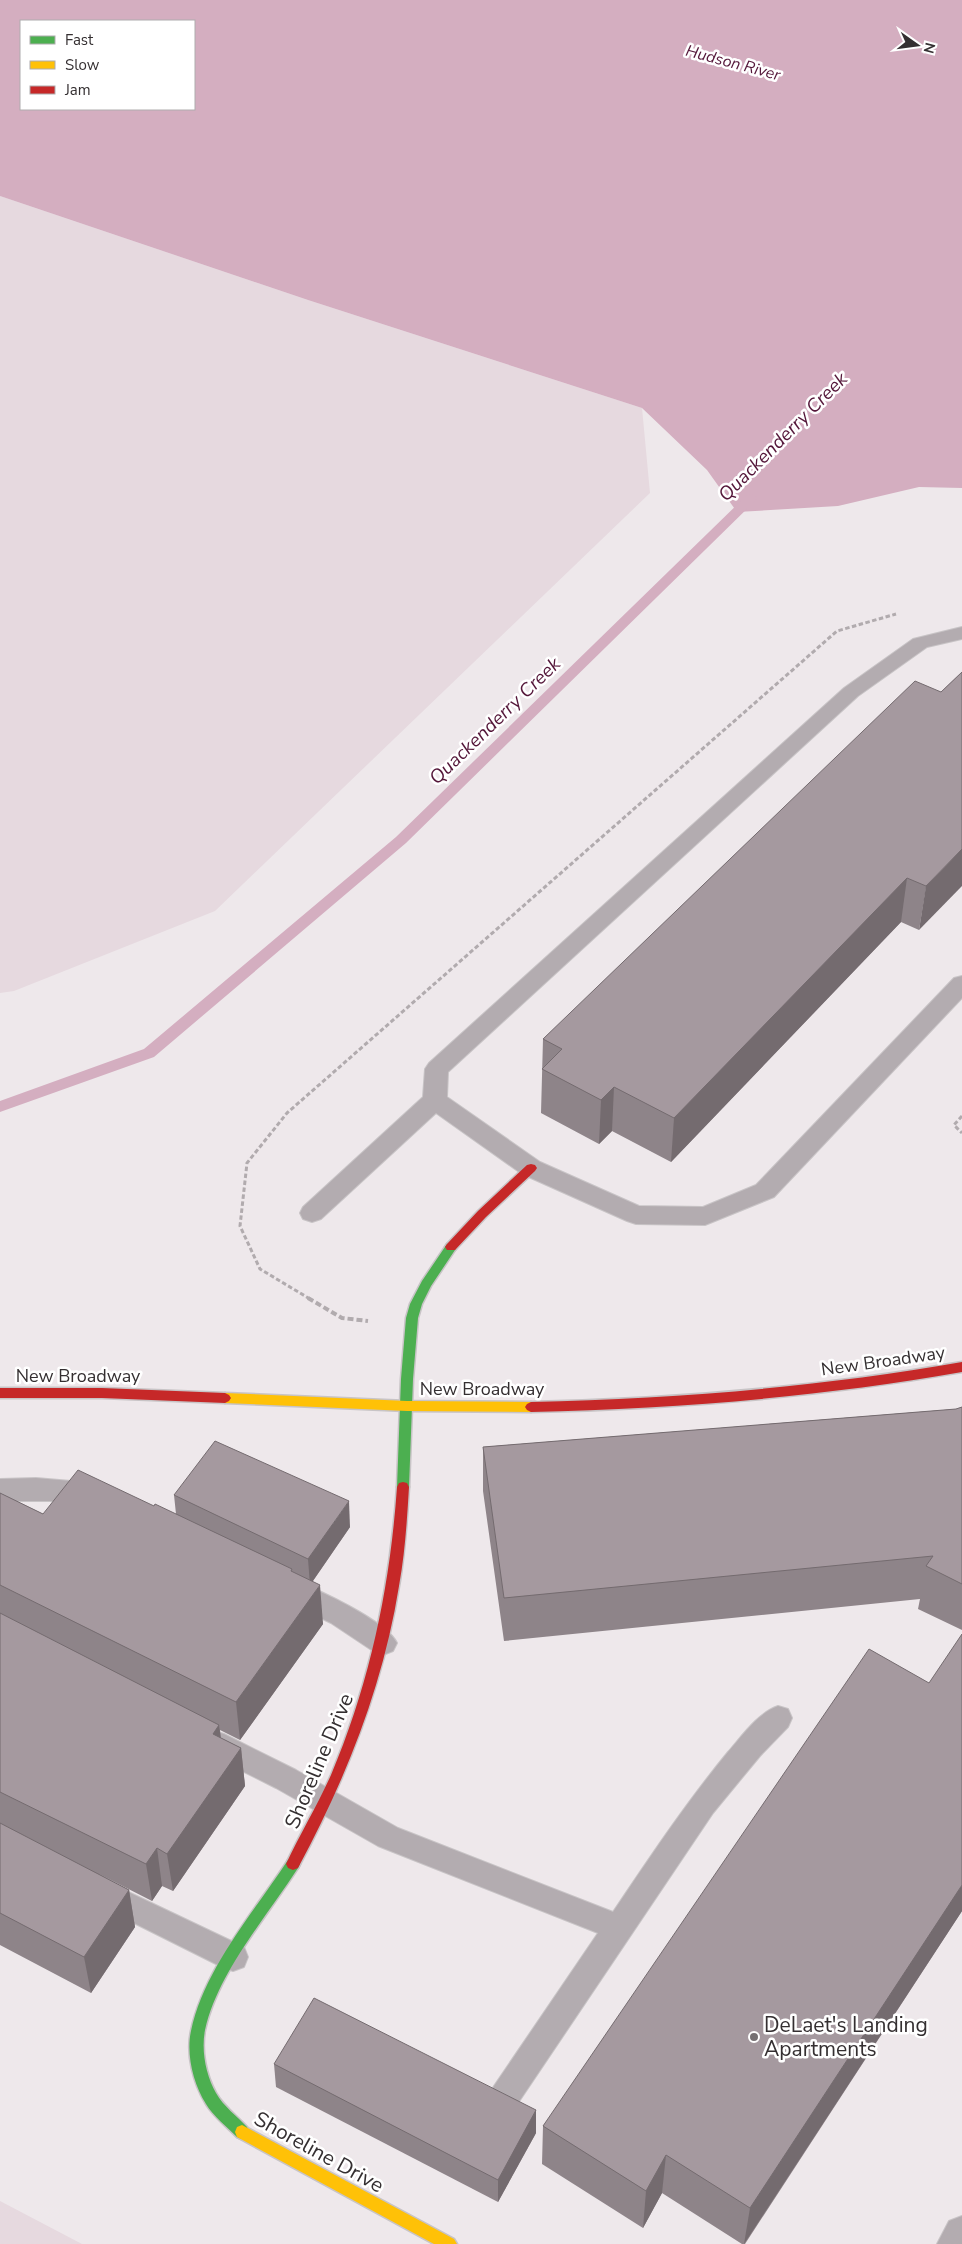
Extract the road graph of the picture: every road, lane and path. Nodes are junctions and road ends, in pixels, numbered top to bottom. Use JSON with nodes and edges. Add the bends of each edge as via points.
{"nodes":[{"id":1,"x":962,"y":633,"type":"edge"},
{"id":2,"x":962,"y":984,"type":"edge"},
{"id":3,"x":434,"y":1100,"type":"junction"},
{"id":4,"x":962,"y":1116,"type":"edge"},
{"id":5,"x":962,"y":1133,"type":"edge"},
{"id":6,"x":531,"y":1168,"type":"junction"},
{"id":7,"x":312,"y":1213,"type":"dead end"},
{"id":8,"x":962,"y":1367,"type":"edge"},
{"id":9,"x":0,"y":1393,"type":"edge"},
{"id":10,"x":405,"y":1406,"type":"junction"},
{"id":11,"x":0,"y":1490,"type":"edge"},
{"id":12,"x":112,"y":1505,"type":"edge"},
{"id":13,"x":272,"y":1581,"type":"edge"},
{"id":14,"x":383,"y":1644,"type":"junction"},
{"id":15,"x":778,"y":1718,"type":"dead end"},
{"id":16,"x":191,"y":1731,"type":"edge"},
{"id":17,"x":326,"y":1802,"type":"junction"},
{"id":18,"x":76,"y":1879,"type":"edge"},
{"id":19,"x":619,"y":1928,"type":"junction"},
{"id":20,"x":233,"y":1957,"type":"junction"},
{"id":21,"x":505,"y":2096,"type":"edge"},
{"id":22,"x":962,"y":2234,"type":"edge"},
{"id":23,"x":449,"y":2244,"type":"edge"},
{"id":24,"x":956,"y":2244,"type":"edge"}],
"edges":[{"from":1,"to":3,"type":"lane","via":[[920,643],[851,692],[437,1069]]},
{"from":2,"to":6,"type":"lane","via":[[765,1191],[705,1216],[636,1215]]},
{"from":3,"to":6,"type":"lane"},
{"from":3,"to":7,"type":"lane"},
{"from":4,"to":5,"type":"path","via":[[954,1125]]},
{"from":6,"to":10,"type":"street","name":"Shoreline Drive","via":[[465,1234],[430,1277],[416,1304],[411,1326]]},
{"from":8,"to":10,"type":"street","name":"New Broadway","via":[[861,1384],[714,1399],[546,1407]]},
{"from":9,"to":10,"type":"street","name":"New Broadway","via":[[176,1394]]},
{"from":10,"to":14,"type":"street","name":"Shoreline Drive","via":[[401,1524]]},
{"from":11,"to":12,"type":"lane","via":[[71,1491]]},
{"from":13,"to":14,"type":"lane","via":[[341,1615]]},
{"from":14,"to":17,"type":"street","name":"Shoreline Drive","via":[[357,1724]]},
{"from":15,"to":19,"type":"lane","via":[[703,1804]]},
{"from":16,"to":17,"type":"lane"},
{"from":17,"to":19,"type":"lane","via":[[388,1837]]},
{"from":17,"to":20,"type":"street","name":"Shoreline Drive","via":[[284,1879]]},
{"from":18,"to":20,"type":"lane"},
{"from":19,"to":21,"type":"lane"},
{"from":20,"to":23,"type":"street","name":"Shoreline Drive","via":[[203,2008],[197,2030],[194,2054],[198,2076],[209,2101],[226,2121],[247,2136]]},
{"from":22,"to":24,"type":"street"}]}
